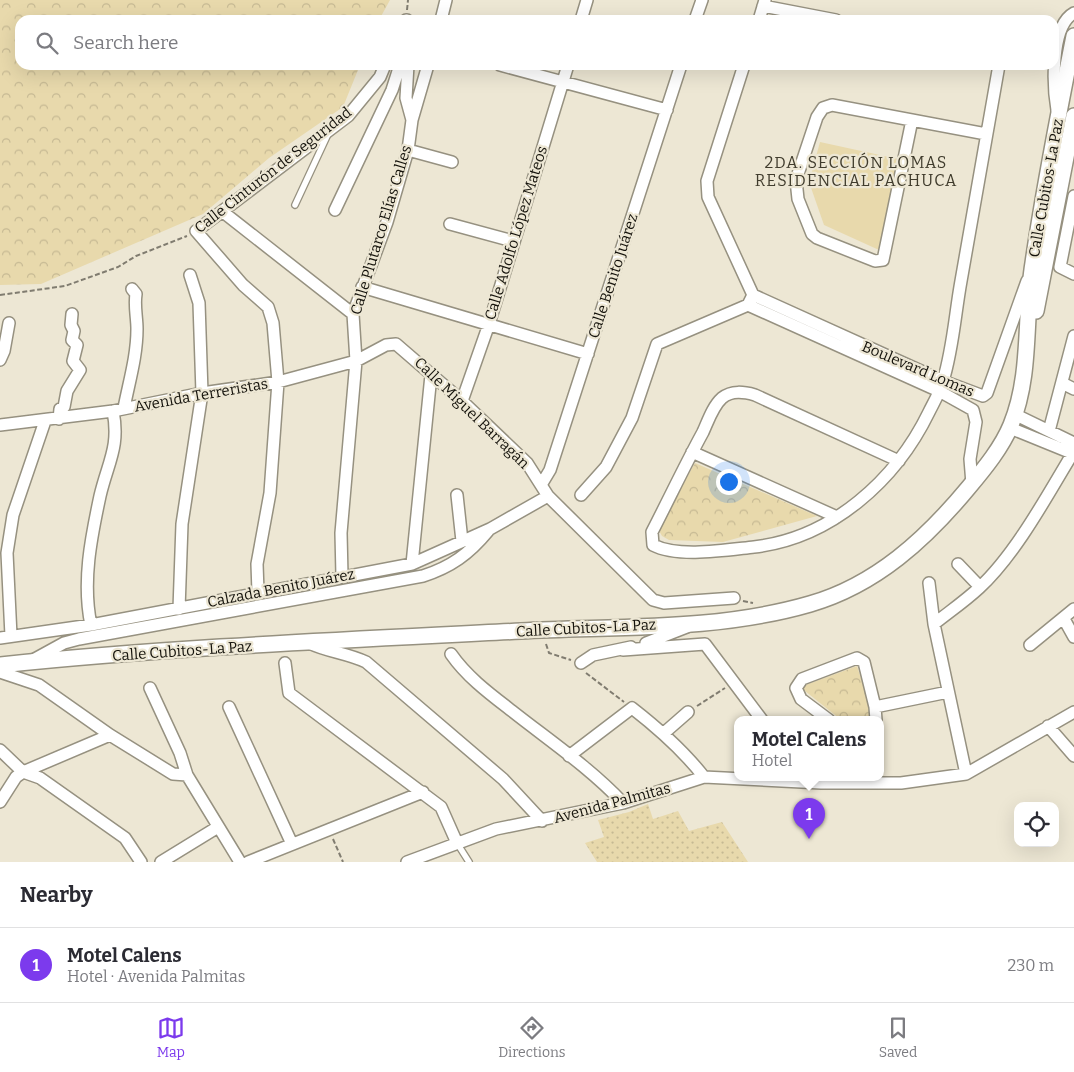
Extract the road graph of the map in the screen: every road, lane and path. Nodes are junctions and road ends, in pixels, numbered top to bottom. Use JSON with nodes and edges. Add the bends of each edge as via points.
{"nodes":[{"id":1,"x":446,"y":0,"type":"edge"},
{"id":2,"x":587,"y":0,"type":"edge"},
{"id":3,"x":702,"y":0,"type":"edge"},
{"id":4,"x":764,"y":3,"type":"edge"},
{"id":5,"x":1074,"y":13,"type":"edge"},
{"id":6,"x":442,"y":15,"type":"edge"},
{"id":7,"x":582,"y":15,"type":"edge"},
{"id":8,"x":697,"y":15,"type":"edge"},
{"id":9,"x":760,"y":15,"type":"edge"},
{"id":10,"x":815,"y":15,"type":"edge"},
{"id":11,"x":1074,"y":36,"type":"edge"},
{"id":12,"x":1059,"y":39,"type":"edge"},
{"id":13,"x":383,"y":70,"type":"edge"},
{"id":14,"x":398,"y":70,"type":"edge"},
{"id":15,"x":408,"y":70,"type":"edge"},
{"id":16,"x":427,"y":70,"type":"edge"},
{"id":17,"x":519,"y":70,"type":"edge"},
{"id":18,"x":567,"y":70,"type":"edge"},
{"id":19,"x":679,"y":70,"type":"edge"},
{"id":20,"x":742,"y":70,"type":"edge"},
{"id":21,"x":998,"y":70,"type":"edge"},
{"id":22,"x":1054,"y":70,"type":"edge"},
{"id":23,"x":563,"y":82,"type":"junction"},
{"id":24,"x":667,"y":110,"type":"junction"},
{"id":25,"x":1074,"y":116,"type":"edge"},
{"id":26,"x":1058,"y":117,"type":"junction"},
{"id":27,"x":412,"y":120,"type":"junction"},
{"id":28,"x":912,"y":120,"type":"junction"},
{"id":29,"x":330,"y":129,"type":"junction"},
{"id":30,"x":986,"y":134,"type":"junction"},
{"id":31,"x":408,"y":150,"type":"junction"},
{"id":32,"x":452,"y":162,"type":"dead end"},
{"id":33,"x":1074,"y":196,"type":"edge"},
{"id":34,"x":295,"y":205,"type":"dead end"},
{"id":35,"x":335,"y":210,"type":"dead end"},
{"id":36,"x":223,"y":212,"type":"junction"},
{"id":37,"x":450,"y":224,"type":"dead end"},
{"id":38,"x":196,"y":231,"type":"junction"},
{"id":39,"x":513,"y":241,"type":"junction"},
{"id":40,"x":1032,"y":265,"type":"junction"},
{"id":41,"x":1074,"y":274,"type":"edge"},
{"id":42,"x":190,"y":275,"type":"dead end"},
{"id":43,"x":362,"y":287,"type":"junction"},
{"id":44,"x":132,"y":289,"type":"dead end"},
{"id":45,"x":0,"y":295,"type":"edge"},
{"id":46,"x":750,"y":300,"type":"junction"},
{"id":47,"x":72,"y":314,"type":"dead end"},
{"id":48,"x":352,"y":314,"type":"junction"},
{"id":49,"x":9,"y":323,"type":"dead end"},
{"id":50,"x":489,"y":324,"type":"junction"},
{"id":51,"x":1074,"y":336,"type":"edge"},
{"id":52,"x":1027,"y":341,"type":"junction"},
{"id":53,"x":396,"y":344,"type":"joint"},
{"id":54,"x":588,"y":354,"type":"junction"},
{"id":55,"x":0,"y":360,"type":"edge"},
{"id":56,"x":356,"y":361,"type":"junction"},
{"id":57,"x":431,"y":375,"type":"junction"},
{"id":58,"x":278,"y":382,"type":"junction"},
{"id":59,"x":1062,"y":383,"type":"junction"},
{"id":60,"x":941,"y":386,"type":"junction"},
{"id":61,"x":1074,"y":389,"type":"edge"},
{"id":62,"x":202,"y":393,"type":"junction"},
{"id":63,"x":462,"y":401,"type":"junction"},
{"id":64,"x":119,"y":409,"type":"junction"},
{"id":65,"x":59,"y":419,"type":"junction"},
{"id":66,"x":45,"y":421,"type":"junction"},
{"id":67,"x":1012,"y":421,"type":"junction"},
{"id":68,"x":0,"y":425,"type":"edge"},
{"id":69,"x":1049,"y":431,"type":"junction"},
{"id":70,"x":1074,"y":451,"type":"edge"},
{"id":71,"x":692,"y":452,"type":"junction"},
{"id":72,"x":899,"y":461,"type":"junction"},
{"id":73,"x":972,"y":484,"type":"junction"},
{"id":74,"x":541,"y":485,"type":"junction"},
{"id":75,"x":457,"y":495,"type":"dead end"},
{"id":76,"x":581,"y":495,"type":"dead end"},
{"id":77,"x":548,"y":496,"type":"junction"},
{"id":78,"x":837,"y":517,"type":"junction"},
{"id":79,"x":490,"y":530,"type":"junction"},
{"id":80,"x":462,"y":541,"type":"junction"},
{"id":81,"x":412,"y":564,"type":"junction"},
{"id":82,"x":958,"y":564,"type":"dead end"},
{"id":83,"x":342,"y":576,"type":"junction"},
{"id":84,"x":929,"y":583,"type":"dead end"},
{"id":85,"x":980,"y":587,"type":"junction"},
{"id":86,"x":258,"y":592,"type":"junction"},
{"id":87,"x":734,"y":598,"type":"dead end"},
{"id":88,"x":179,"y":609,"type":"junction"},
{"id":89,"x":1074,"y":610,"type":"edge"},
{"id":90,"x":1064,"y":619,"type":"junction"},
{"id":91,"x":696,"y":624,"type":"junction"},
{"id":92,"x":934,"y":624,"type":"junction"},
{"id":93,"x":90,"y":625,"type":"junction"},
{"id":94,"x":5,"y":637,"type":"edge"},
{"id":95,"x":1074,"y":637,"type":"edge"},
{"id":96,"x":308,"y":642,"type":"junction"},
{"id":97,"x":1030,"y":645,"type":"dead end"},
{"id":98,"x":623,"y":650,"type":"junction"},
{"id":99,"x":549,"y":652,"type":"dead end"},
{"id":100,"x":451,"y":654,"type":"dead end"},
{"id":101,"x":29,"y":662,"type":"junction"},
{"id":102,"x":285,"y":663,"type":"dead end"},
{"id":103,"x":581,"y":663,"type":"junction"},
{"id":104,"x":0,"y":665,"type":"edge"},
{"id":105,"x":0,"y":672,"type":"edge"},
{"id":106,"x":734,"y":683,"type":"junction"},
{"id":107,"x":150,"y":688,"type":"dead end"},
{"id":108,"x":948,"y":692,"type":"junction"},
{"id":109,"x":229,"y":707,"type":"dead end"},
{"id":110,"x":875,"y":707,"type":"junction"},
{"id":111,"x":632,"y":708,"type":"junction"},
{"id":112,"x":688,"y":712,"type":"joint"},
{"id":113,"x":1074,"y":712,"type":"edge"},
{"id":114,"x":759,"y":716,"type":"edge"},
{"id":115,"x":824,"y":716,"type":"edge"},
{"id":116,"x":876,"y":716,"type":"edge"},
{"id":117,"x":1048,"y":726,"type":"junction"},
{"id":118,"x":664,"y":733,"type":"junction"},
{"id":119,"x":110,"y":735,"type":"junction"},
{"id":120,"x":0,"y":750,"type":"edge"},
{"id":121,"x":569,"y":756,"type":"junction"},
{"id":122,"x":1074,"y":756,"type":"edge"},
{"id":123,"x":23,"y":772,"type":"junction"},
{"id":124,"x":966,"y":774,"type":"junction"},
{"id":125,"x":187,"y":775,"type":"junction"},
{"id":126,"x":704,"y":777,"type":"junction"},
{"id":127,"x":734,"y":778,"type":"edge"},
{"id":128,"x":846,"y":781,"type":"edge"},
{"id":129,"x":423,"y":792,"type":"junction"},
{"id":130,"x":0,"y":802,"type":"edge"},
{"id":131,"x":623,"y":803,"type":"junction"},
{"id":132,"x":542,"y":821,"type":"junction"},
{"id":133,"x":218,"y":827,"type":"junction"},
{"id":134,"x":328,"y":828,"type":"junction"},
{"id":135,"x":457,"y":843,"type":"junction"},
{"id":136,"x":292,"y":844,"type":"junction"},
{"id":137,"x":141,"y":862,"type":"edge"},
{"id":138,"x":161,"y":862,"type":"edge"},
{"id":139,"x":240,"y":862,"type":"edge"},
{"id":140,"x":248,"y":862,"type":"edge"},
{"id":141,"x":343,"y":862,"type":"edge"},
{"id":142,"x":407,"y":862,"type":"edge"},
{"id":143,"x":469,"y":862,"type":"edge"}],
"edges":[{"from":1,"to":6,"type":"street"},
{"from":2,"to":7,"type":"street"},
{"from":3,"to":8,"type":"street"},
{"from":4,"to":9,"type":"street"},
{"from":4,"to":10,"type":"street"},
{"from":5,"to":12,"type":"street","via":[[1069,15]]},
{"from":11,"to":26,"type":"main road","name":"Calle Cubitos-La Paz"},
{"from":13,"to":29,"type":"street","name":"Calle Cinturón de Seguridad","via":[[348,116]]},
{"from":14,"to":35,"type":"street"},
{"from":15,"to":27,"type":"street","via":[[406,98]]},
{"from":16,"to":27,"type":"street","name":"Calle Plutarco Elías Calles"},
{"from":17,"to":23,"type":"street"},
{"from":18,"to":23,"type":"street","name":"Calle Adolfo López Mateos"},
{"from":19,"to":24,"type":"street","name":"Calle Benito Juárez"},
{"from":20,"to":46,"type":"street","via":[[707,181],[708,197]]},
{"from":21,"to":30,"type":"street"},
{"from":22,"to":26,"type":"street"},
{"from":23,"to":24,"type":"street"},
{"from":23,"to":39,"type":"street","name":"Calle Adolfo López Mateos"},
{"from":24,"to":54,"type":"street","name":"Calle Benito Juárez"},
{"from":25,"to":52,"type":"main road","name":"Calle Cubitos-La Paz"},
{"from":26,"to":40,"type":"main road","name":"Calle Cubitos-La Paz"},
{"from":27,"to":31,"type":"street","name":"Calle Plutarco Elías Calles"},
{"from":28,"to":28,"type":"street","via":[[832,105],[823,108],[816,117],[796,180],[796,190],[812,234],[875,261],[884,260]]},
{"from":28,"to":30,"type":"street"},
{"from":29,"to":34,"type":"lane"},
{"from":29,"to":36,"type":"street","name":"Calle Cinturón de Seguridad"},
{"from":30,"to":60,"type":"street"},
{"from":31,"to":32,"type":"street"},
{"from":31,"to":43,"type":"street","name":"Calle Plutarco Elías Calles","via":[[387,222]]},
{"from":33,"to":41,"type":"street","via":[[1060,267]]},
{"from":36,"to":38,"type":"street","name":"Calle Cinturón de Seguridad"},
{"from":36,"to":48,"type":"street"},
{"from":37,"to":39,"type":"street"},
{"from":38,"to":45,"type":"path","name":"Calle Cinturón de Seguridad","via":[[118,267],[66,286]]},
{"from":38,"to":58,"type":"street","via":[[243,285],[268,307],[274,323]]},
{"from":39,"to":50,"type":"street","name":"Calle Adolfo López Mateos"},
{"from":40,"to":52,"type":"main road","name":"Calle Cubitos-La Paz"},
{"from":40,"to":60,"type":"street","name":"Boulevard Lomas","via":[[987,394],[977,395]]},
{"from":42,"to":62,"type":"street","via":[[199,303]]},
{"from":43,"to":48,"type":"street","name":"Calle Plutarco Elías Calles"},
{"from":43,"to":50,"type":"street"},
{"from":44,"to":64,"type":"street","via":[[136,294],[137,329],[133,371]]},
{"from":46,"to":60,"type":"street","name":"Boulevard Lomas"},
{"from":46,"to":76,"type":"street","via":[[658,344],[632,418],[606,467]]},
{"from":47,"to":65,"type":"street","via":[[72,340],[77,345],[73,361],[80,370],[67,391]]},
{"from":48,"to":56,"type":"street","name":"Calle Plutarco Elías Calles"},
{"from":49,"to":55,"type":"street"},
{"from":50,"to":54,"type":"street"},
{"from":50,"to":63,"type":"street","name":"Calle Adolfo López Mateos"},
{"from":51,"to":59,"type":"street"},
{"from":52,"to":67,"type":"main road","name":"Calle Cubitos-La Paz","via":[[1021,393]]},
{"from":53,"to":56,"type":"street","name":"Avenida Terreristas"},
{"from":53,"to":57,"type":"street","name":"Calle Miguel Barragán"},
{"from":54,"to":74,"type":"street","name":"Calle Benito Juárez","via":[[550,470]]},
{"from":56,"to":58,"type":"street","name":"Avenida Terreristas"},
{"from":56,"to":83,"type":"street","name":"Calle Plutarco Elías Calles","via":[[341,534]]},
{"from":57,"to":63,"type":"street","name":"Calle Miguel Barragán"},
{"from":57,"to":81,"type":"street"},
{"from":58,"to":62,"type":"street","name":"Avenida Terreristas"},
{"from":58,"to":86,"type":"street","via":[[270,493],[257,564]]},
{"from":59,"to":61,"type":"street"},
{"from":59,"to":69,"type":"street"},
{"from":60,"to":72,"type":"street","via":[[920,432]]},
{"from":60,"to":73,"type":"street","name":"Boulevard Lomas","via":[[973,410],[975,415],[970,458]]},
{"from":62,"to":64,"type":"street","name":"Avenida Terreristas"},
{"from":62,"to":88,"type":"street","via":[[182,524]]},
{"from":63,"to":74,"type":"street","name":"Calle Miguel Barragán","via":[[527,463]]},
{"from":64,"to":65,"type":"street","name":"Avenida Terreristas"},
{"from":64,"to":93,"type":"street","via":[[116,439],[100,495],[86,584]]},
{"from":65,"to":66,"type":"street","name":"Avenida Terreristas"},
{"from":66,"to":68,"type":"street","name":"Avenida Terreristas"},
{"from":66,"to":94,"type":"street","via":[[13,516],[8,544]]},
{"from":67,"to":69,"type":"street"},
{"from":67,"to":70,"type":"street"},
{"from":67,"to":73,"type":"main road","name":"Calle Cubitos-La Paz"},
{"from":69,"to":70,"type":"street"},
{"from":70,"to":85,"type":"street","via":[[1019,539]]},
{"from":71,"to":72,"type":"street","via":[[722,398],[744,392]]},
{"from":71,"to":78,"type":"street"},
{"from":71,"to":78,"type":"street","via":[[652,532],[654,545],[663,550],[714,551],[764,546],[798,536]]},
{"from":72,"to":78,"type":"street","via":[[861,501]]},
{"from":73,"to":91,"type":"main road","name":"Calle Cubitos-La Paz","via":[[942,520],[913,547],[880,572],[846,590],[810,604]]},
{"from":74,"to":77,"type":"street","name":"Calle Miguel Barragán"},
{"from":75,"to":80,"type":"street"},
{"from":77,"to":79,"type":"street","name":"Calzada Benito Juárez"},
{"from":77,"to":87,"type":"street","name":"Calle Miguel Barragán","via":[[653,600],[664,603]]},
{"from":79,"to":80,"type":"street","name":"Calzada Benito Juárez"},
{"from":79,"to":101,"type":"street","via":[[460,560],[423,576],[79,639]]},
{"from":80,"to":81,"type":"street","name":"Calzada Benito Juárez"},
{"from":81,"to":83,"type":"street","name":"Calzada Benito Juárez"},
{"from":82,"to":85,"type":"street"},
{"from":83,"to":86,"type":"street","name":"Calzada Benito Juárez"},
{"from":84,"to":92,"type":"street"},
{"from":85,"to":92,"type":"street"},
{"from":86,"to":88,"type":"street","name":"Calzada Benito Juárez"},
{"from":88,"to":93,"type":"street","name":"Calzada Benito Juárez"},
{"from":89,"to":90,"type":"street"},
{"from":90,"to":95,"type":"street"},
{"from":90,"to":97,"type":"street"},
{"from":91,"to":96,"type":"main road","name":"Calle Cubitos-La Paz"},
{"from":91,"to":98,"type":"street"},
{"from":92,"to":108,"type":"street"},
{"from":93,"to":94,"type":"street","name":"Calzada Benito Juárez"},
{"from":96,"to":101,"type":"main road","name":"Calle Cubitos-La Paz"},
{"from":96,"to":132,"type":"street","via":[[366,662],[503,780]]},
{"from":98,"to":103,"type":"street","via":[[593,656]]},
{"from":98,"to":106,"type":"street","via":[[705,644]]},
{"from":99,"to":103,"type":"path"},
{"from":100,"to":121,"type":"street","via":[[460,668],[490,694]]},
{"from":101,"to":104,"type":"main road","name":"Calle Cubitos-La Paz"},
{"from":102,"to":129,"type":"street","via":[[289,693],[294,698]]},
{"from":103,"to":111,"type":"path","via":[[582,669]]},
{"from":105,"to":119,"type":"street","via":[[39,685]]},
{"from":106,"to":112,"type":"path"},
{"from":106,"to":114,"type":"street"},
{"from":107,"to":125,"type":"street"},
{"from":108,"to":110,"type":"street"},
{"from":108,"to":124,"type":"street"},
{"from":109,"to":136,"type":"street"},
{"from":110,"to":115,"type":"street","via":[[864,662],[857,658],[802,679],[796,688],[801,699]]},
{"from":110,"to":116,"type":"street"},
{"from":111,"to":118,"type":"street"},
{"from":111,"to":121,"type":"street"},
{"from":112,"to":118,"type":"street"},
{"from":113,"to":117,"type":"street"},
{"from":117,"to":122,"type":"street"},
{"from":117,"to":124,"type":"street"},
{"from":118,"to":126,"type":"street"},
{"from":119,"to":123,"type":"street"},
{"from":119,"to":125,"type":"street","via":[[173,774]]},
{"from":120,"to":123,"type":"street"},
{"from":121,"to":131,"type":"street","via":[[595,774]]},
{"from":123,"to":130,"type":"street"},
{"from":123,"to":137,"type":"street","via":[[40,778],[107,824],[125,838]]},
{"from":124,"to":128,"type":"street","name":"Avenida Palmitas","via":[[901,783]]},
{"from":125,"to":133,"type":"street"},
{"from":126,"to":127,"type":"street","name":"Avenida Palmitas"},
{"from":126,"to":131,"type":"street","name":"Avenida Palmitas"},
{"from":129,"to":134,"type":"street"},
{"from":129,"to":135,"type":"street","via":[[441,807]]},
{"from":131,"to":132,"type":"street","name":"Avenida Palmitas"},
{"from":132,"to":135,"type":"street","name":"Avenida Palmitas","via":[[496,829]]},
{"from":133,"to":138,"type":"street"},
{"from":133,"to":139,"type":"street"},
{"from":134,"to":136,"type":"street"},
{"from":134,"to":141,"type":"path"},
{"from":135,"to":142,"type":"street","name":"Avenida Palmitas"},
{"from":135,"to":143,"type":"lane"},
{"from":136,"to":140,"type":"street"}]}
